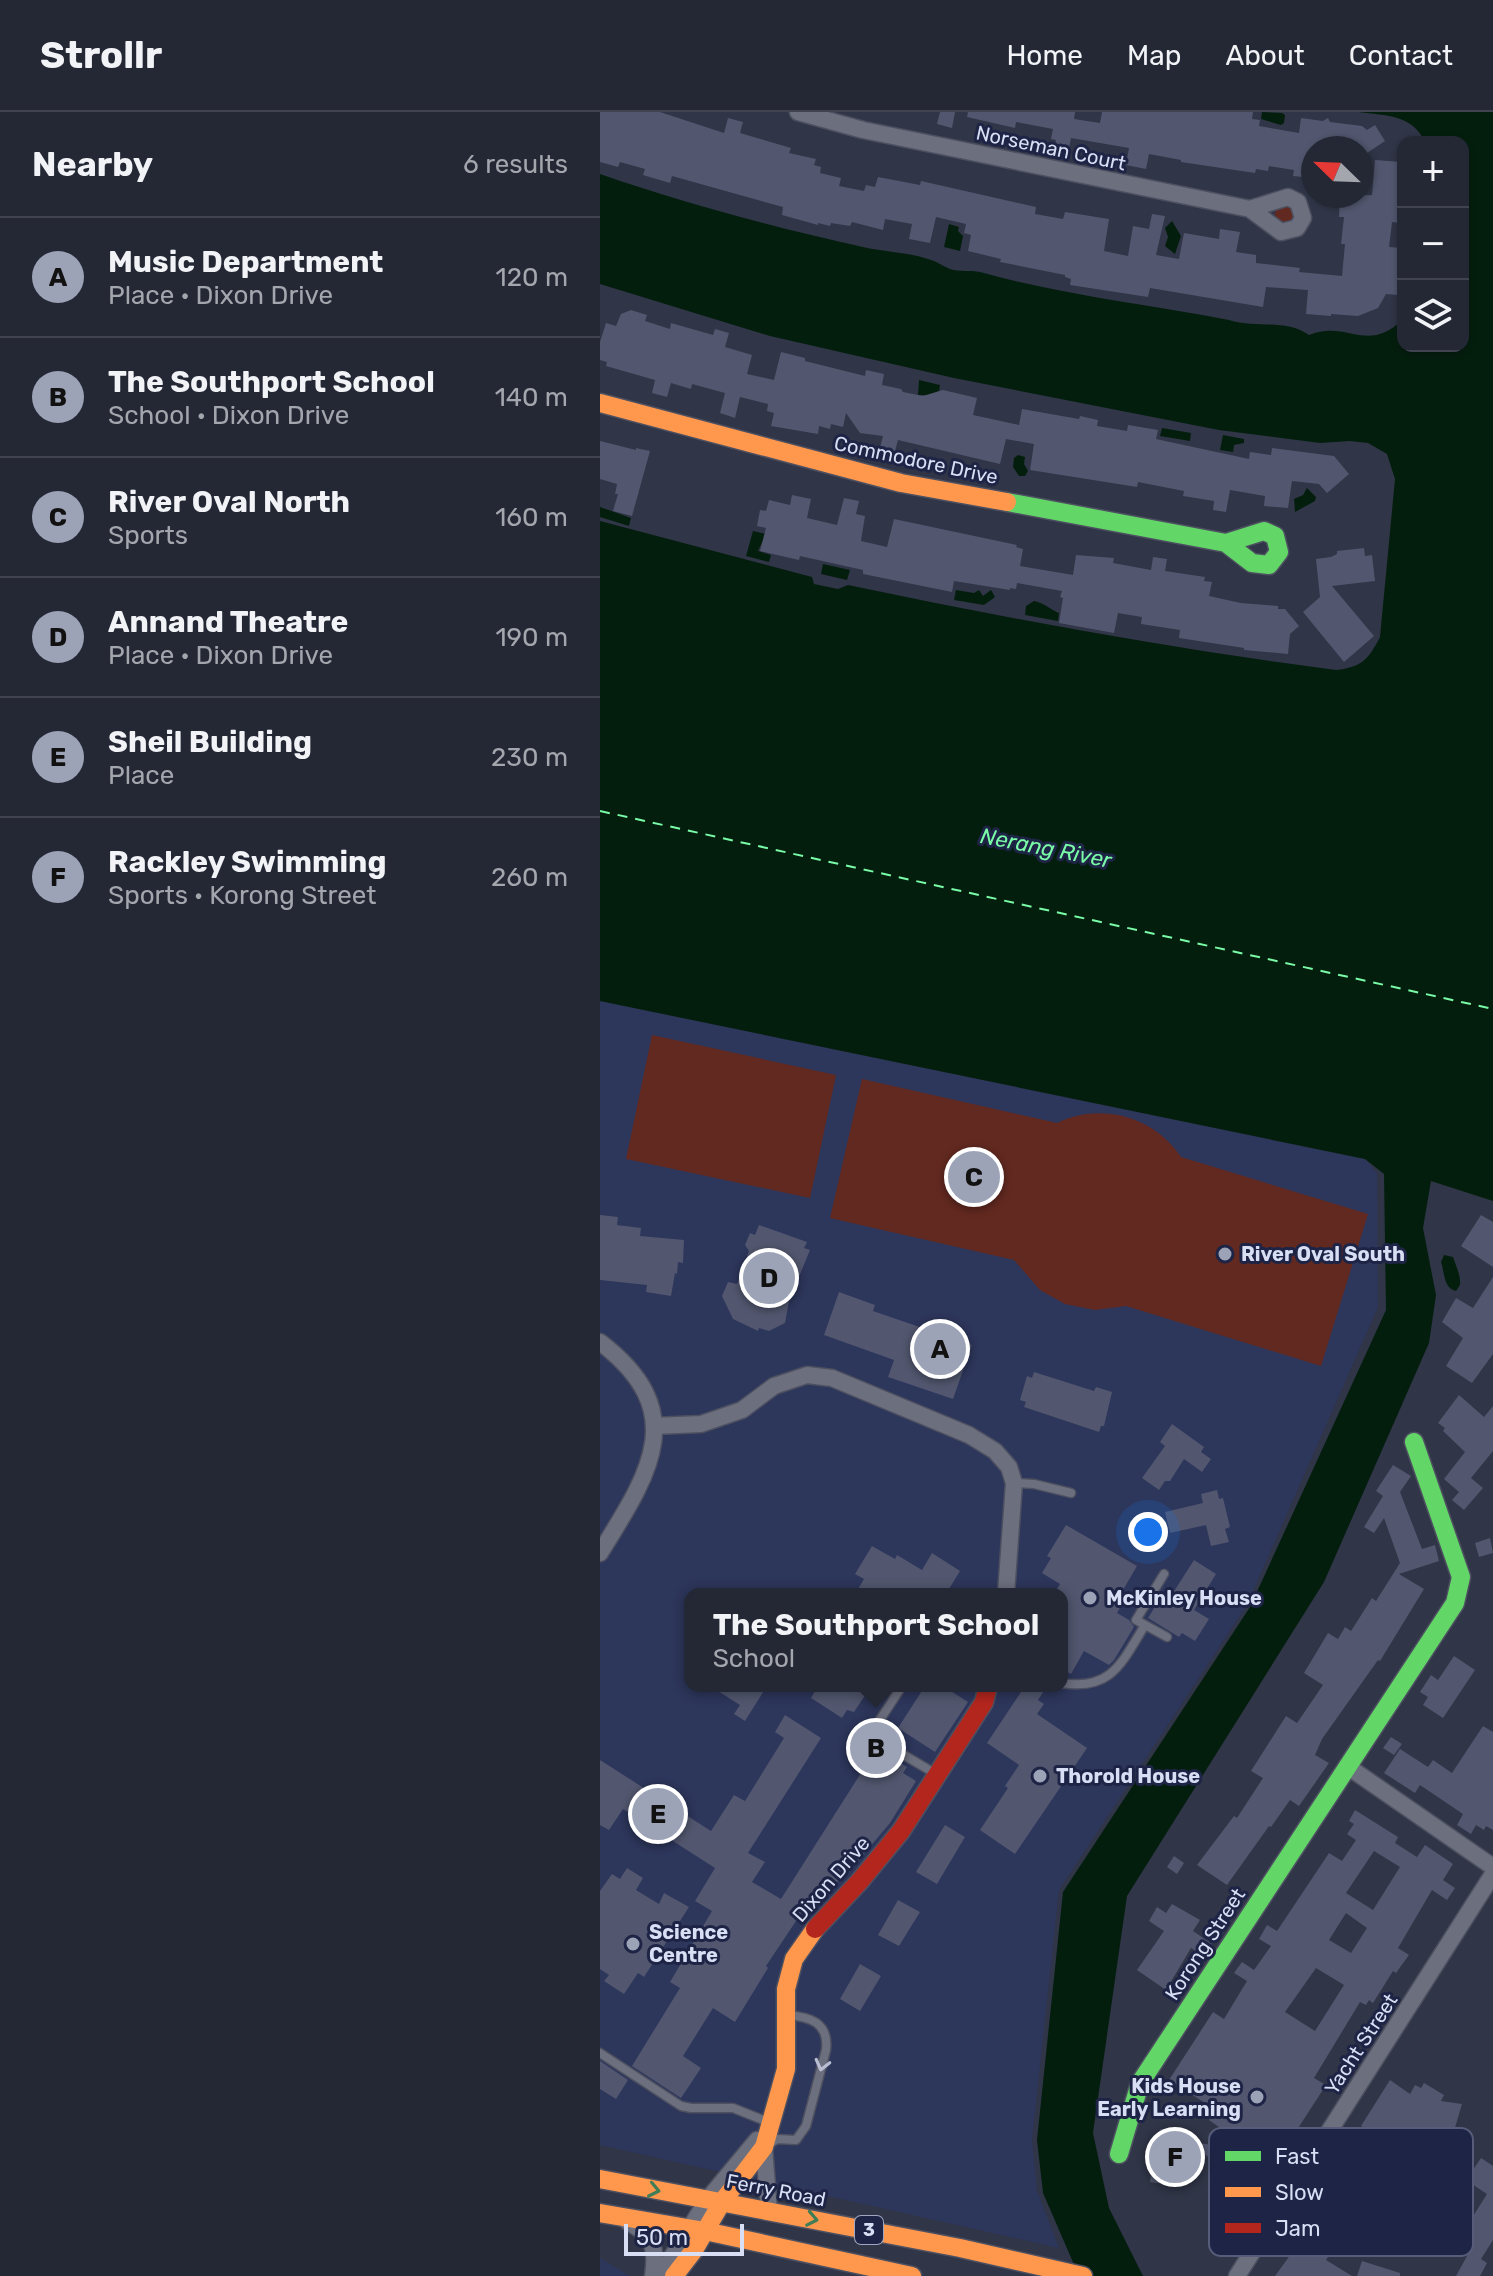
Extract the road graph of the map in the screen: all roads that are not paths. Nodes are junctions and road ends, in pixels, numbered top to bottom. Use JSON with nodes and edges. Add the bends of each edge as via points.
{"nodes":[{"id":1,"x":798,"y":112,"type":"edge"},
{"id":2,"x":1250,"y":209,"type":"dead end"},
{"id":3,"x":600,"y":403,"type":"edge"},
{"id":4,"x":1226,"y":543,"type":"dead end"},
{"id":5,"x":600,"y":1342,"type":"edge"},
{"id":6,"x":654,"y":1426,"type":"junction"},
{"id":7,"x":1414,"y":1442,"type":"dead end"},
{"id":8,"x":1014,"y":1483,"type":"junction"},
{"id":9,"x":1071,"y":1493,"type":"dead end"},
{"id":10,"x":600,"y":1553,"type":"edge"},
{"id":11,"x":1164,"y":1574,"type":"dead end"},
{"id":12,"x":1006,"y":1588,"type":"edge"},
{"id":13,"x":1145,"y":1625,"type":"junction"},
{"id":14,"x":1167,"y":1637,"type":"dead end"},
{"id":15,"x":1068,"y":1684,"type":"edge"},
{"id":16,"x":898,"y":1692,"type":"edge"},
{"id":17,"x":986,"y":1692,"type":"edge"},
{"id":18,"x":1347,"y":1766,"type":"junction"},
{"id":19,"x":937,"y":1775,"type":"junction"},
{"id":20,"x":1493,"y":1867,"type":"edge"},
{"id":21,"x":1493,"y":1874,"type":"edge"},
{"id":22,"x":786,"y":2015,"type":"junction"},
{"id":23,"x":600,"y":2053,"type":"edge"},
{"id":24,"x":771,"y":2123,"type":"junction"},
{"id":25,"x":1331,"y":2128,"type":"edge"},
{"id":26,"x":764,"y":2147,"type":"junction"},
{"id":27,"x":1119,"y":2154,"type":"dead end"},
{"id":28,"x":600,"y":2179,"type":"edge"},
{"id":29,"x":715,"y":2201,"type":"junction"},
{"id":30,"x":769,"y":2211,"type":"junction"},
{"id":31,"x":606,"y":2214,"type":"edge"},
{"id":32,"x":698,"y":2230,"type":"junction"},
{"id":33,"x":1250,"y":2256,"type":"edge"},
{"id":34,"x":653,"y":2276,"type":"edge"},
{"id":35,"x":660,"y":2276,"type":"edge"},
{"id":36,"x":674,"y":2276,"type":"edge"},
{"id":37,"x":912,"y":2276,"type":"edge"},
{"id":38,"x":1083,"y":2276,"type":"edge"},
{"id":39,"x":1237,"y":2276,"type":"edge"}],
"edges":[{"from":1,"to":2,"type":"street","name":"Norseman Court"},
{"from":3,"to":4,"type":"street","name":"Commodore Drive","via":[[901,483]]},
{"from":5,"to":6,"type":"street","via":[[635,1377]]},
{"from":6,"to":8,"type":"street","via":[[701,1424],[742,1410],[774,1386],[807,1375],[832,1378],[969,1435],[995,1451]]},
{"from":6,"to":10,"type":"street","via":[[654,1447],[639,1489]]},
{"from":7,"to":18,"type":"street","name":"Korong Street","via":[[1461,1577],[1455,1603]]},
{"from":8,"to":9,"type":"lane"},
{"from":8,"to":12,"type":"street"},
{"from":11,"to":13,"type":"lane","via":[[1136,1620]]},
{"from":13,"to":14,"type":"lane"},
{"from":13,"to":15,"type":"lane","via":[[1108,1677],[1083,1686]]},
{"from":16,"to":19,"type":"lane","via":[[870,1735]]},
{"from":17,"to":19,"type":"street","name":"Dixon Drive"},
{"from":18,"to":20,"type":"street"},
{"from":18,"to":27,"type":"street","name":"Korong Street","via":[[1140,2083]]},
{"from":19,"to":22,"type":"street","name":"Dixon Drive","via":[[901,1831],[809,1935],[794,1959]]},
{"from":21,"to":25,"type":"street","name":"Yacht Street"},
{"from":22,"to":24,"type":"street","name":"Dixon Drive","via":[[786,2069]]},
{"from":22,"to":26,"type":"lane","one_way":true,"via":[[817,2023],[827,2040],[826,2050],[806,2126],[796,2140],[777,2139]]},
{"from":23,"to":24,"type":"lane","via":[[681,2106],[733,2108]]},
{"from":24,"to":26,"type":"street","name":"Dixon Drive"},
{"from":24,"to":29,"type":"street","name":"Dixon Drive"},
{"from":26,"to":29,"type":"street","name":"Dixon Drive"},
{"from":26,"to":30,"type":"street"},
{"from":28,"to":29,"type":"street","name":"Ferry Road","number":"3","one_way":true},
{"from":29,"to":30,"type":"street","name":"Ferry Road","number":"3"},
{"from":29,"to":32,"type":"street"},
{"from":30,"to":38,"type":"street","name":"Ferry Road","number":"3","one_way":true},
{"from":31,"to":32,"type":"street","number":"3"},
{"from":31,"to":34,"type":"street","via":[[639,2228],[653,2245]]},
{"from":32,"to":35,"type":"street"},
{"from":32,"to":36,"type":"street"},
{"from":32,"to":37,"type":"street","number":"3"},
{"from":33,"to":39,"type":"street","name":"Yacht Street"}]}
